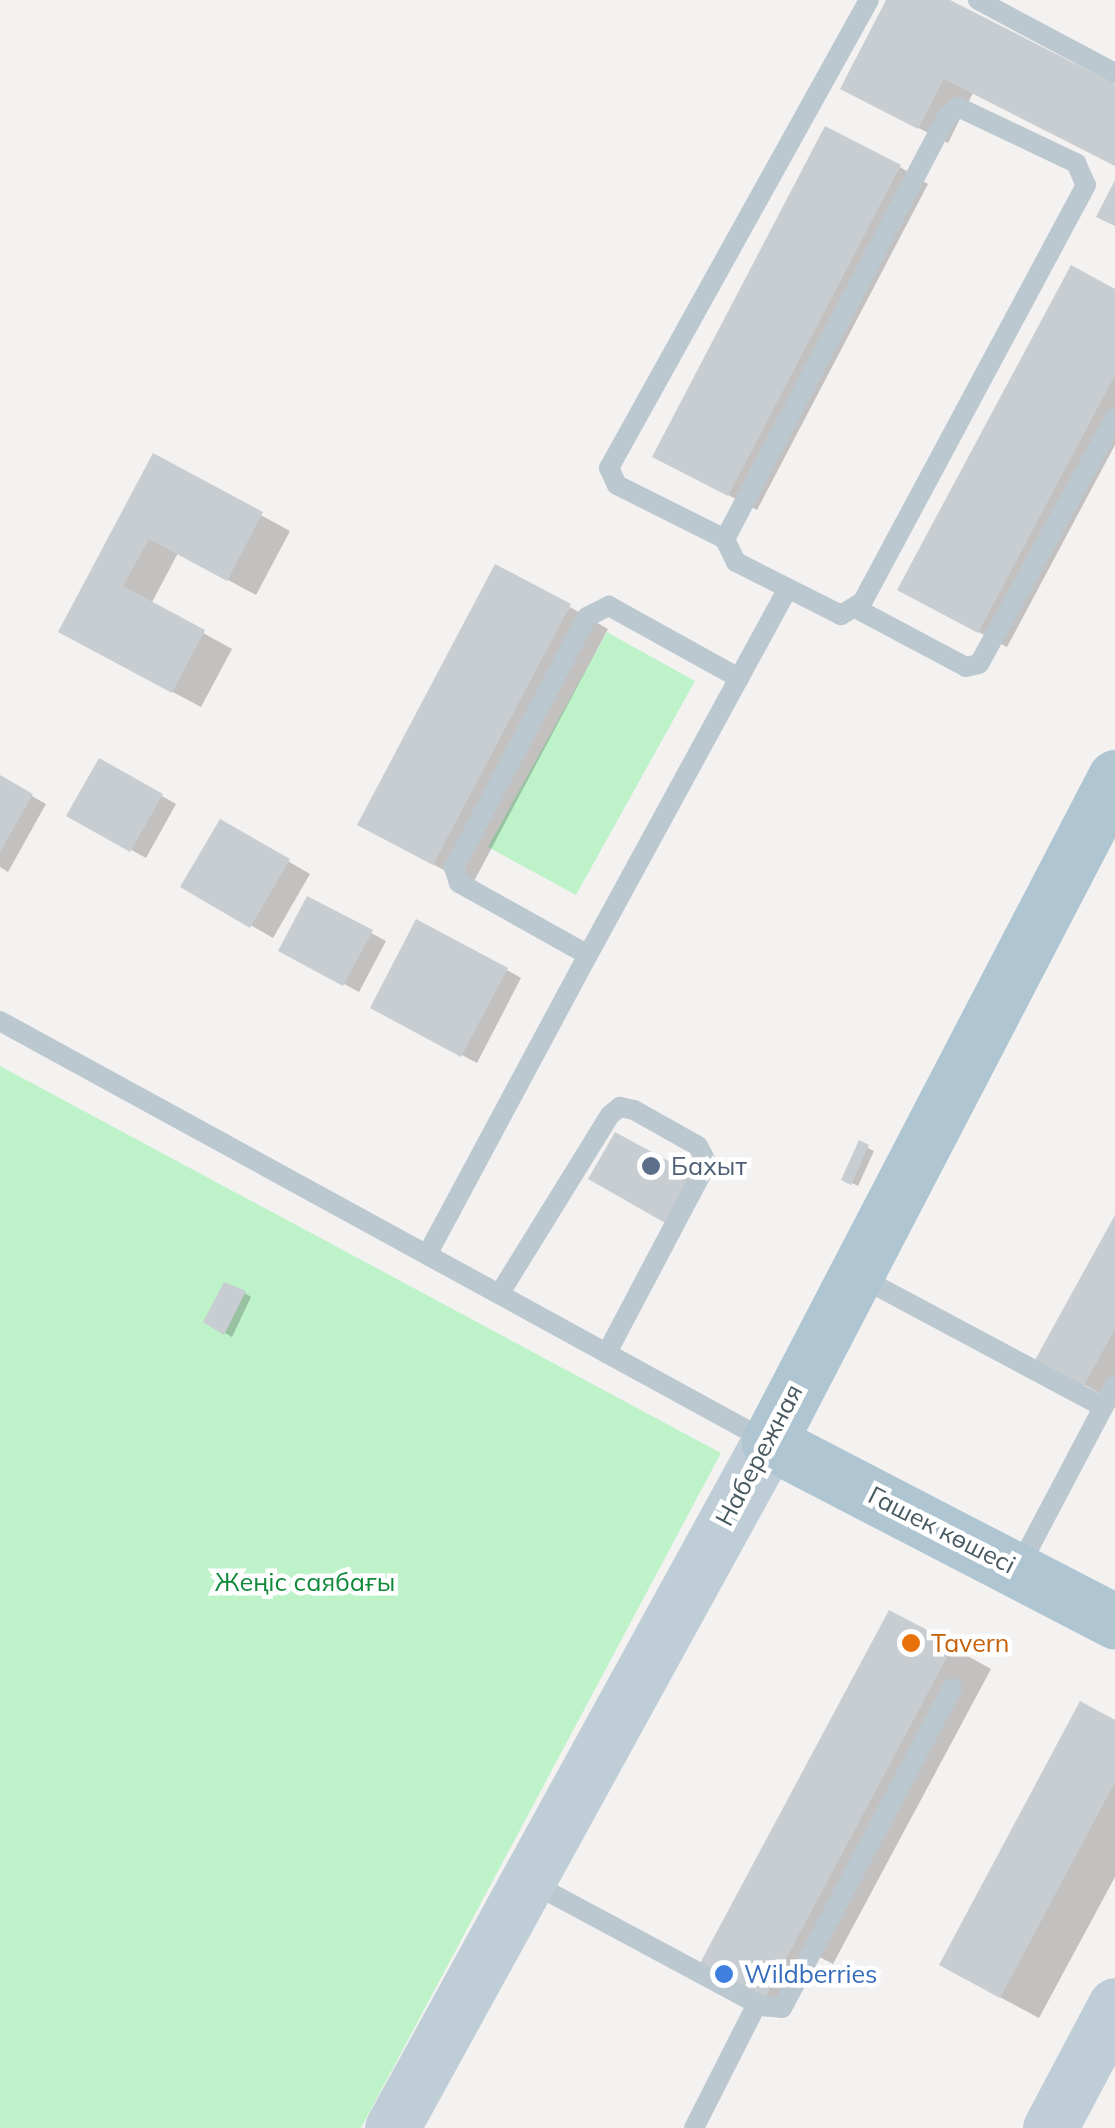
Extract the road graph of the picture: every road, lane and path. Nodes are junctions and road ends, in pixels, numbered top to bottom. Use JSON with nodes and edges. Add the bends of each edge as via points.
{"nodes":[{"id":1,"x":869,"y":0,"type":"edge"},
{"id":2,"x":978,"y":0,"type":"edge"},
{"id":3,"x":1115,"y":73,"type":"edge"},
{"id":4,"x":1115,"y":418,"type":"edge"},
{"id":5,"x":725,"y":539,"type":"junction"},
{"id":6,"x":787,"y":590,"type":"junction"},
{"id":7,"x":857,"y":609,"type":"junction"},
{"id":8,"x":739,"y":678,"type":"junction"},
{"id":9,"x":1114,"y":781,"type":"edge"},
{"id":10,"x":588,"y":955,"type":"junction"},
{"id":11,"x":0,"y":1021,"type":"edge"},
{"id":12,"x":427,"y":1255,"type":"junction"},
{"id":13,"x":854,"y":1274,"type":"junction"},
{"id":14,"x":500,"y":1293,"type":"junction"},
{"id":15,"x":607,"y":1353,"type":"junction"},
{"id":16,"x":1115,"y":1385,"type":"edge"},
{"id":17,"x":1103,"y":1407,"type":"junction"},
{"id":18,"x":768,"y":1442,"type":"junction"},
{"id":19,"x":1018,"y":1569,"type":"junction"},
{"id":20,"x":1115,"y":1621,"type":"edge"},
{"id":21,"x":952,"y":1688,"type":"dead end"},
{"id":22,"x":526,"y":1880,"type":"junction"},
{"id":23,"x":757,"y":2004,"type":"junction"},
{"id":24,"x":1107,"y":2040,"type":"edge"},
{"id":25,"x":392,"y":2128,"type":"edge"},
{"id":26,"x":694,"y":2128,"type":"edge"},
{"id":27,"x":1050,"y":2128,"type":"edge"}],
"edges":[{"from":1,"to":5,"type":"lane","via":[[609,468],[616,485]]},
{"from":2,"to":3,"type":"lane"},
{"from":4,"to":7,"type":"lane","via":[[978,664],[966,667]]},
{"from":5,"to":6,"type":"lane","via":[[729,556]]},
{"from":5,"to":7,"type":"lane","via":[[952,111],[974,110],[1076,163],[1086,176],[1083,194]]},
{"from":6,"to":7,"type":"lane","via":[[840,616]]},
{"from":6,"to":8,"type":"lane"},
{"from":8,"to":10,"type":"lane"},
{"from":8,"to":10,"type":"lane","via":[[609,606],[587,618],[454,871],[459,883]]},
{"from":9,"to":13,"type":"main road","name":"Набережная"},
{"from":10,"to":12,"type":"lane"},
{"from":11,"to":12,"type":"lane"},
{"from":12,"to":14,"type":"lane"},
{"from":13,"to":17,"type":"lane"},
{"from":13,"to":18,"type":"main road","name":"Набережная"},
{"from":14,"to":15,"type":"lane"},
{"from":14,"to":15,"type":"lane","via":[[614,1110],[627,1107],[698,1146],[707,1163]]},
{"from":15,"to":18,"type":"lane"},
{"from":16,"to":17,"type":"lane"},
{"from":17,"to":19,"type":"lane"},
{"from":18,"to":19,"type":"main road","name":"Гашек көшесі"},
{"from":18,"to":22,"type":"street","name":"Набережная"},
{"from":19,"to":20,"type":"main road","name":"Гашек көшесі"},
{"from":21,"to":23,"type":"lane","via":[[794,1993],[776,2010]]},
{"from":22,"to":23,"type":"lane"},
{"from":22,"to":25,"type":"street","name":"Набережная"},
{"from":23,"to":26,"type":"lane"},
{"from":24,"to":27,"type":"street"}]}
